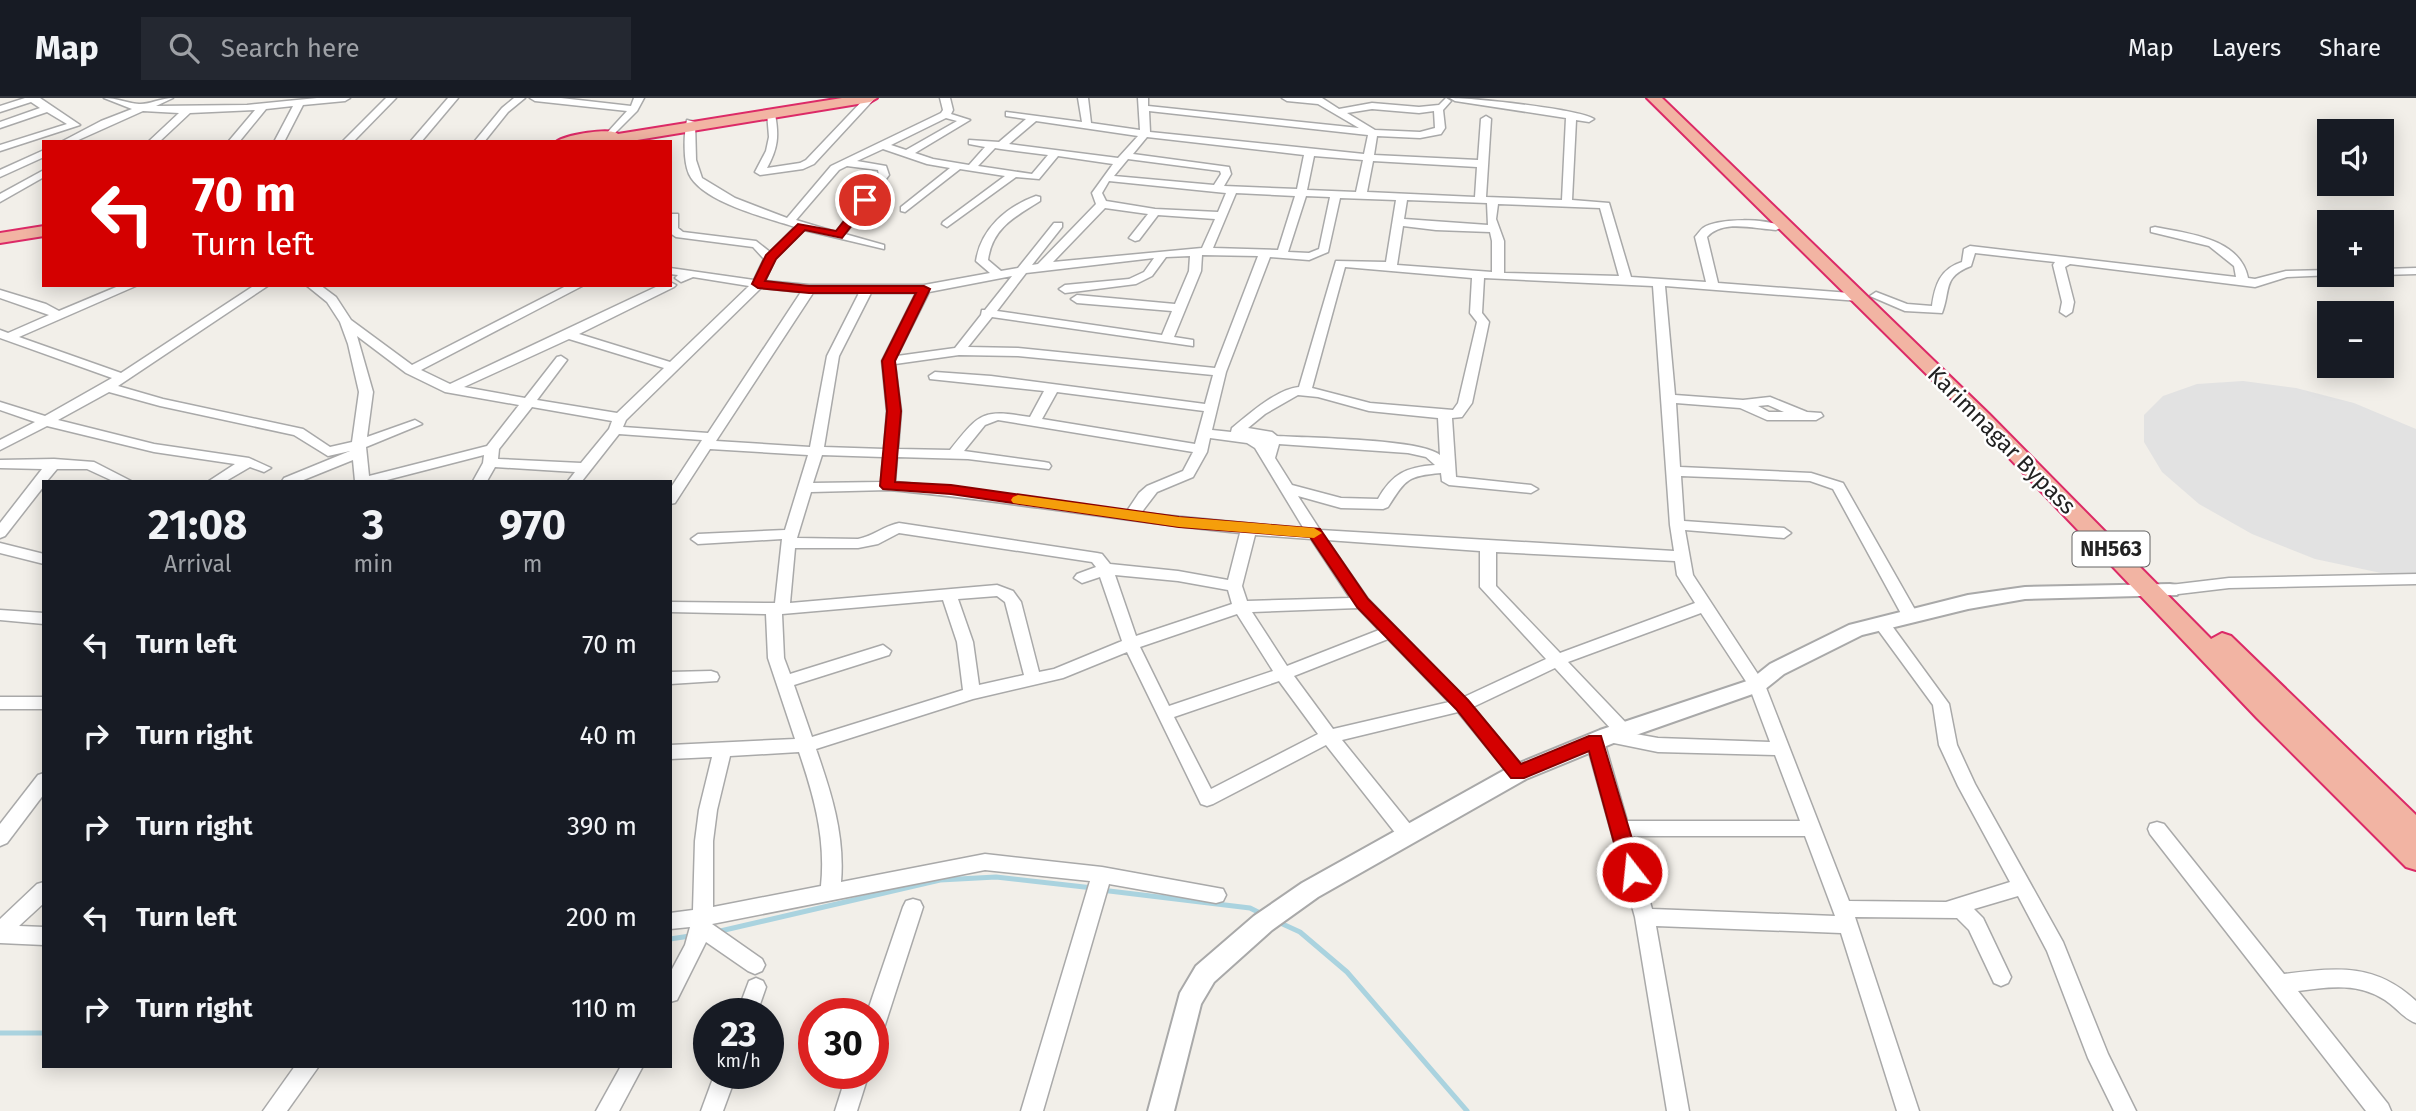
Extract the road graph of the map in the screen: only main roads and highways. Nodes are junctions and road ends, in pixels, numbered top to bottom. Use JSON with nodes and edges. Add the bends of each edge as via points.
{"nodes":[{"id":1,"x":870,"y":98,"type":"edge"},
{"id":2,"x":1647,"y":98,"type":"edge"},
{"id":3,"x":1654,"y":98,"type":"edge"},
{"id":4,"x":1673,"y":98,"type":"edge"},
{"id":5,"x":847,"y":99,"type":"edge"},
{"id":6,"x":691,"y":124,"type":"junction"},
{"id":7,"x":627,"y":139,"type":"edge"},
{"id":8,"x":576,"y":140,"type":"edge"},
{"id":9,"x":42,"y":225,"type":"edge"},
{"id":10,"x":42,"y":231,"type":"edge"},
{"id":11,"x":0,"y":232,"type":"edge"},
{"id":12,"x":1791,"y":234,"type":"junction"},
{"id":13,"x":0,"y":238,"type":"edge"},
{"id":14,"x":1868,"y":296,"type":"junction"},
{"id":15,"x":2155,"y":582,"type":"junction"},
{"id":16,"x":2416,"y":833,"type":"edge"},
{"id":17,"x":2416,"y":858,"type":"edge"}],
"edges":[{"from":1,"to":5,"type":"highway"},
{"from":2,"to":12,"type":"highway","number":"NH563"},
{"from":3,"to":12,"type":"highway"},
{"from":4,"to":14,"type":"highway","number":"NH563"},
{"from":5,"to":6,"type":"highway"},
{"from":5,"to":6,"type":"highway"},
{"from":6,"to":7,"type":"highway"},
{"from":6,"to":8,"type":"highway"},
{"from":9,"to":11,"type":"highway"},
{"from":10,"to":13,"type":"highway"},
{"from":12,"to":14,"type":"highway","name":"Karimnagar Bypass","number":"NH563"},
{"from":14,"to":15,"type":"highway","name":"Karimnagar Bypass","number":"NH563","via":[[1982,418]]},
{"from":15,"to":16,"type":"highway","name":"Karimnagar Bypass","number":"NH563"},
{"from":15,"to":17,"type":"highway","name":"Karimnagar Bypass","number":"NH563","via":[[2266,711]]}]}
